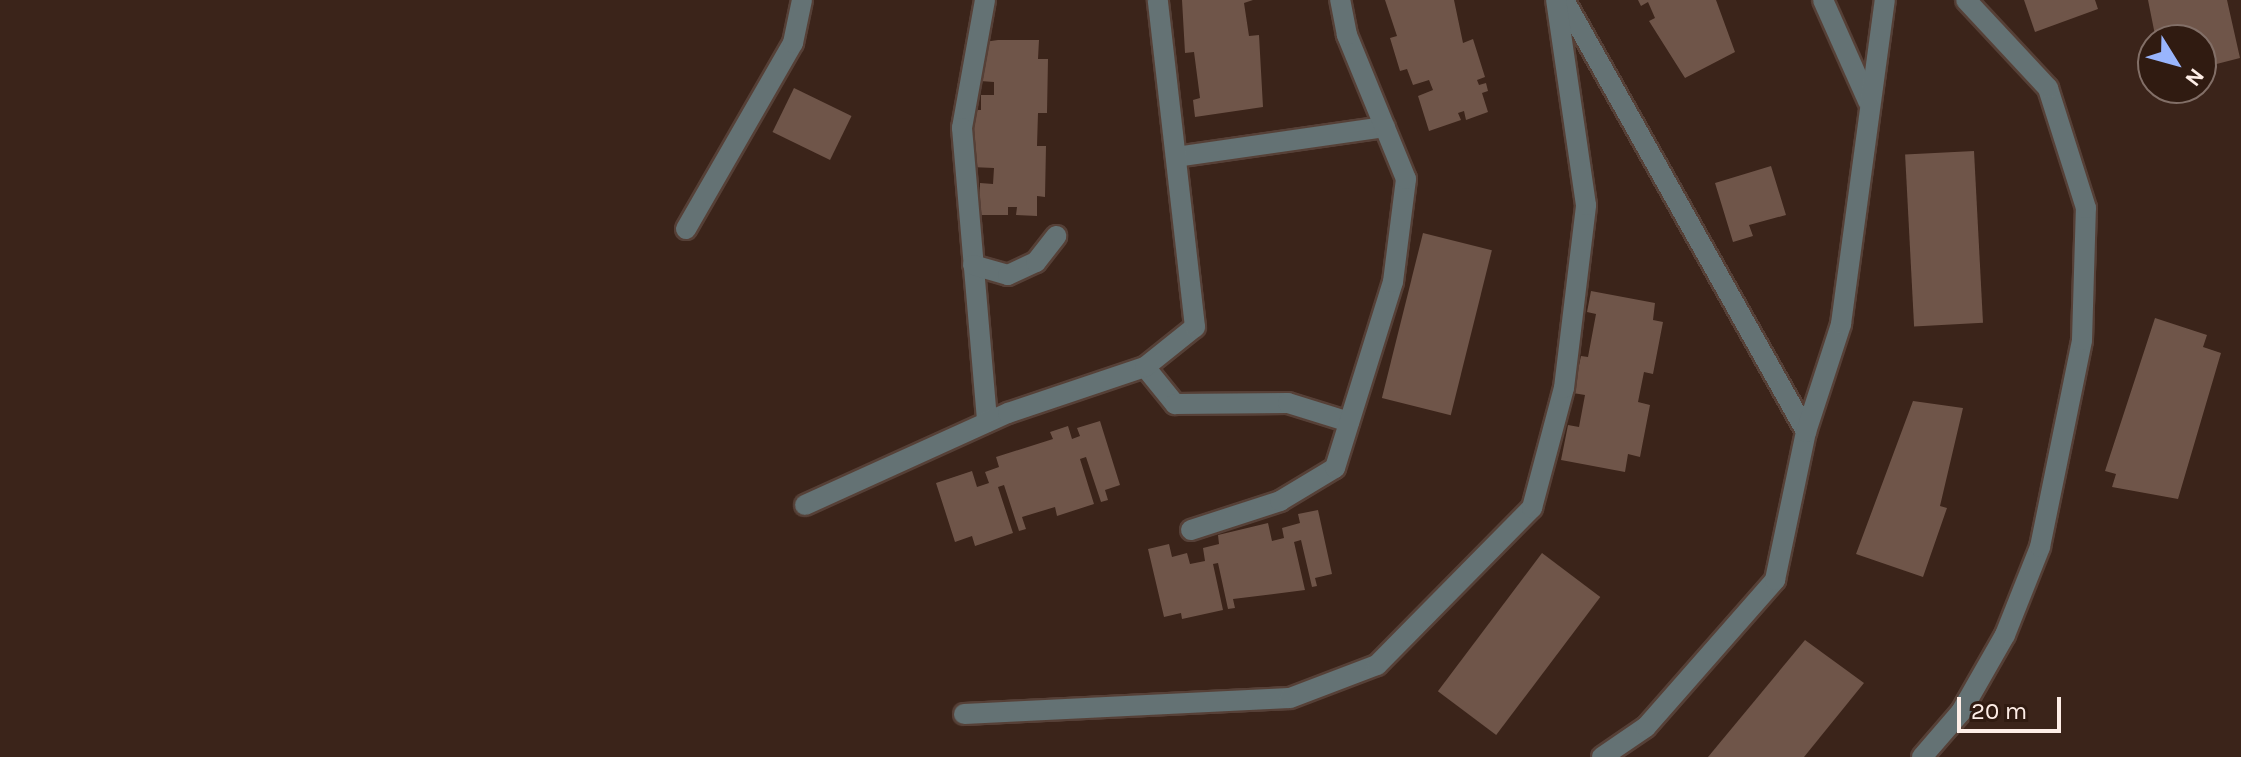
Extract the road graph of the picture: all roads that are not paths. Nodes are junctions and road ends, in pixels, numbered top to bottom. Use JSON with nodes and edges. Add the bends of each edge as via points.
{"nodes":[{"id":1,"x":802,"y":0,"type":"edge"},
{"id":2,"x":985,"y":0,"type":"edge"},
{"id":3,"x":1158,"y":0,"type":"edge"},
{"id":4,"x":1340,"y":0,"type":"edge"},
{"id":5,"x":1556,"y":0,"type":"edge"},
{"id":6,"x":1564,"y":0,"type":"edge"},
{"id":7,"x":1823,"y":0,"type":"edge"},
{"id":8,"x":1885,"y":0,"type":"edge"},
{"id":9,"x":1966,"y":0,"type":"edge"},
{"id":10,"x":1868,"y":101,"type":"junction"},
{"id":11,"x":1385,"y":127,"type":"junction"},
{"id":12,"x":1176,"y":157,"type":"junction"},
{"id":13,"x":686,"y":229,"type":"dead end"},
{"id":14,"x":1056,"y":236,"type":"dead end"},
{"id":15,"x":973,"y":265,"type":"junction"},
{"id":16,"x":1145,"y":367,"type":"junction"},
{"id":17,"x":987,"y":422,"type":"junction"},
{"id":18,"x":1349,"y":422,"type":"junction"},
{"id":19,"x":1806,"y":432,"type":"junction"},
{"id":20,"x":805,"y":505,"type":"dead end"},
{"id":21,"x":1191,"y":530,"type":"dead end"},
{"id":22,"x":964,"y":714,"type":"dead end"},
{"id":23,"x":1602,"y":757,"type":"edge"},
{"id":24,"x":1922,"y":757,"type":"edge"}],
"edges":[{"from":1,"to":13,"type":"street","via":[[793,43]]},
{"from":2,"to":15,"type":"street","via":[[962,128]]},
{"from":3,"to":12,"type":"street"},
{"from":4,"to":11,"type":"street","via":[[1347,35]]},
{"from":5,"to":22,"type":"street","via":[[1586,205],[1564,388],[1532,508],[1377,665],[1290,698]]},
{"from":6,"to":19,"type":"street"},
{"from":7,"to":10,"type":"street"},
{"from":8,"to":10,"type":"street"},
{"from":9,"to":24,"type":"street","via":[[2048,88],[2086,208],[2082,340],[2040,547],[2005,635],[1961,712]]},
{"from":10,"to":19,"type":"street","via":[[1841,324]]},
{"from":11,"to":12,"type":"street"},
{"from":11,"to":18,"type":"street","via":[[1406,179],[1393,282]]},
{"from":12,"to":16,"type":"street","via":[[1195,327]]},
{"from":14,"to":15,"type":"street","via":[[1036,262],[1008,275]]},
{"from":15,"to":17,"type":"street"},
{"from":16,"to":17,"type":"street"},
{"from":16,"to":18,"type":"street","via":[[1175,404],[1288,403]]},
{"from":17,"to":20,"type":"street"},
{"from":18,"to":21,"type":"street","via":[[1335,468],[1280,501]]},
{"from":19,"to":23,"type":"street","via":[[1775,580],[1646,727]]}]}
